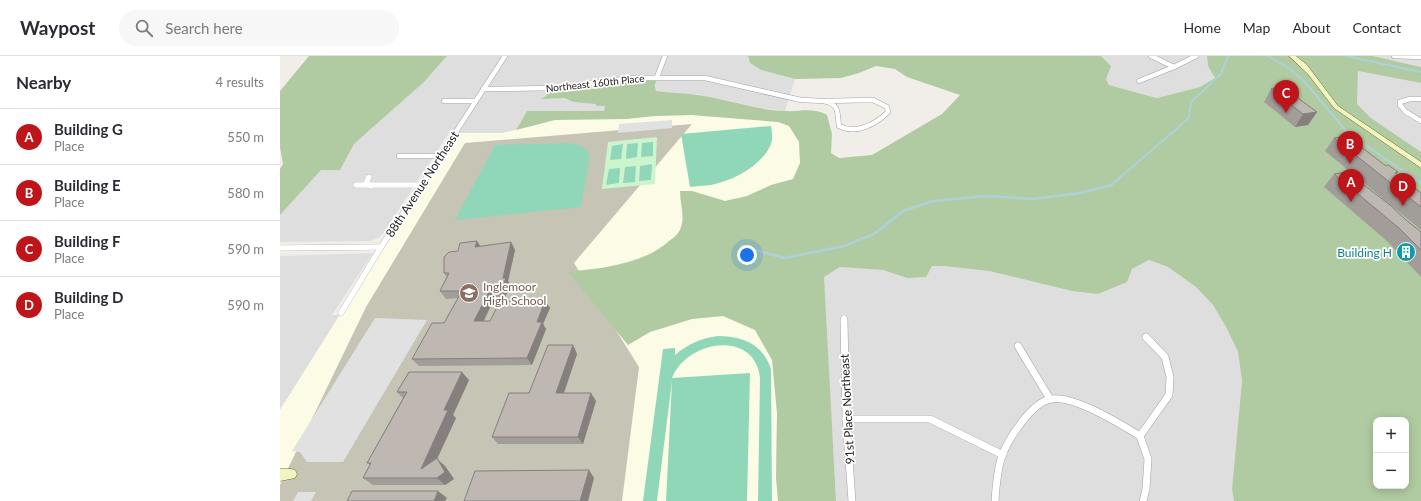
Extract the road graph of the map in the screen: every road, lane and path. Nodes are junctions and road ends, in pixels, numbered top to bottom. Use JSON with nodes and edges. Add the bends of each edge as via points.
{"nodes":[{"id":1,"x":505,"y":56,"type":"edge"},
{"id":2,"x":664,"y":56,"type":"edge"},
{"id":3,"x":1151,"y":56,"type":"edge"},
{"id":4,"x":1196,"y":56,"type":"edge"},
{"id":5,"x":1292,"y":56,"type":"edge"},
{"id":6,"x":1394,"y":56,"type":"edge"},
{"id":7,"x":1421,"y":57,"type":"edge"},
{"id":8,"x":1174,"y":67,"type":"junction"},
{"id":9,"x":657,"y":78,"type":"junction"},
{"id":10,"x":1139,"y":81,"type":"dead end"},
{"id":11,"x":483,"y":89,"type":"junction"},
{"id":12,"x":1421,"y":100,"type":"edge"},
{"id":13,"x":444,"y":101,"type":"dead end"},
{"id":14,"x":476,"y":101,"type":"junction"},
{"id":15,"x":824,"y":101,"type":"junction"},
{"id":16,"x":1421,"y":121,"type":"edge"},
{"id":17,"x":399,"y":156,"type":"dead end"},
{"id":18,"x":440,"y":156,"type":"junction"},
{"id":19,"x":1421,"y":166,"type":"edge"},
{"id":20,"x":369,"y":177,"type":"dead end"},
{"id":21,"x":356,"y":185,"type":"dead end"},
{"id":22,"x":371,"y":186,"type":"junction"},
{"id":23,"x":421,"y":186,"type":"junction"},
{"id":24,"x":381,"y":247,"type":"junction"},
{"id":25,"x":280,"y":248,"type":"edge"},
{"id":26,"x":341,"y":313,"type":"dead end"},
{"id":27,"x":844,"y":318,"type":"dead end"},
{"id":28,"x":1146,"y":336,"type":"dead end"},
{"id":29,"x":1018,"y":346,"type":"dead end"},
{"id":30,"x":1050,"y":399,"type":"junction"},
{"id":31,"x":846,"y":419,"type":"junction"},
{"id":32,"x":1140,"y":436,"type":"junction"},
{"id":33,"x":1002,"y":455,"type":"junction"},
{"id":34,"x":852,"y":501,"type":"edge"},
{"id":35,"x":995,"y":501,"type":"edge"},
{"id":36,"x":1143,"y":501,"type":"edge"}],
"edges":[{"from":1,"to":11,"type":"street","name":"88th Avenue Northeast"},
{"from":2,"to":9,"type":"street"},
{"from":3,"to":8,"type":"street"},
{"from":4,"to":8,"type":"street"},
{"from":5,"to":19,"type":"main road","via":[[1315,77],[1336,107]]},
{"from":6,"to":7,"type":"street"},
{"from":8,"to":10,"type":"street"},
{"from":9,"to":11,"type":"street","name":"Northeast 160th Place","via":[[630,78],[559,88]]},
{"from":9,"to":15,"type":"street","name":"Northeast 160th Place","via":[[705,78],[801,100]]},
{"from":11,"to":14,"type":"street","name":"88th Avenue Northeast"},
{"from":12,"to":16,"type":"street","via":[[1407,99],[1400,102],[1402,107]]},
{"from":13,"to":14,"type":"street"},
{"from":14,"to":18,"type":"street","name":"88th Avenue Northeast"},
{"from":15,"to":15,"type":"street","name":"Northeast 160th Place","via":[[836,106],[839,126],[847,130],[860,129],[888,112],[884,104],[873,100]]},
{"from":17,"to":18,"type":"street"},
{"from":18,"to":23,"type":"street","name":"88th Avenue Northeast"},
{"from":20,"to":22,"type":"street","via":[[366,182]]},
{"from":21,"to":22,"type":"street"},
{"from":22,"to":23,"type":"street"},
{"from":23,"to":24,"type":"street","name":"88th Avenue Northeast"},
{"from":24,"to":25,"type":"street"},
{"from":24,"to":26,"type":"street","name":"88th Avenue Northeast"},
{"from":27,"to":31,"type":"street","name":"91st Place Northeast"},
{"from":28,"to":32,"type":"street","via":[[1165,357],[1170,377],[1169,395]]},
{"from":29,"to":30,"type":"street"},
{"from":30,"to":32,"type":"street","via":[[1074,403]]},
{"from":30,"to":33,"type":"street","via":[[1035,407],[1025,418]]},
{"from":31,"to":33,"type":"street","via":[[930,419]]},
{"from":31,"to":34,"type":"street","name":"91st Place Northeast"},
{"from":32,"to":36,"type":"street","via":[[1148,459]]},
{"from":33,"to":35,"type":"street"}]}
